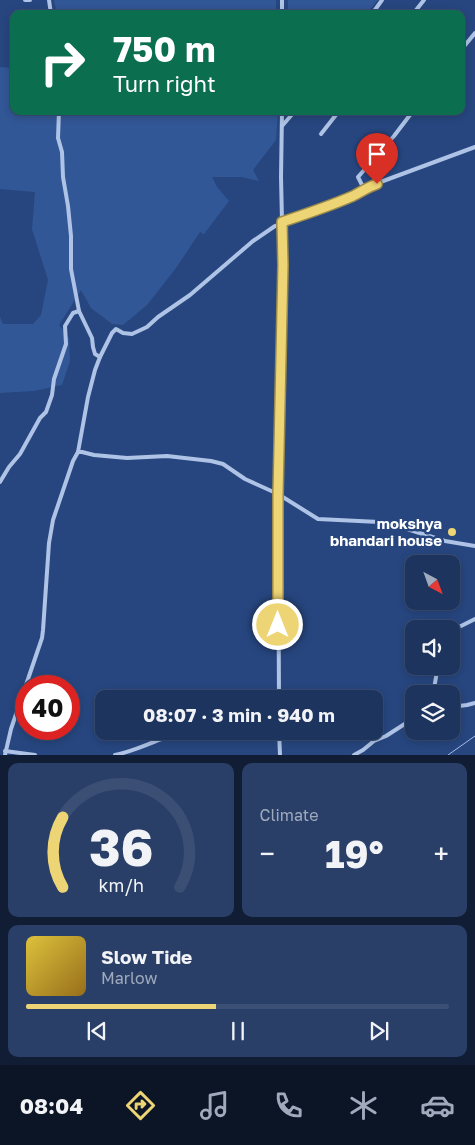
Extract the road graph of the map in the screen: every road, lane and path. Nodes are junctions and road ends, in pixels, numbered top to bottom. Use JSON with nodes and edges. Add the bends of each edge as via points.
{"nodes":[{"id":1,"x":25,"y":0,"type":"edge"},
{"id":2,"x":30,"y":0,"type":"edge"},
{"id":3,"x":424,"y":0,"type":"edge"},
{"id":4,"x":416,"y":10,"type":"edge"},
{"id":5,"x":475,"y":33,"type":"edge"},
{"id":6,"x":465,"y":45,"type":"edge"},
{"id":7,"x":60,"y":115,"type":"edge"},
{"id":8,"x":282,"y":115,"type":"edge"},
{"id":9,"x":291,"y":115,"type":"edge"},
{"id":10,"x":335,"y":115,"type":"edge"},
{"id":11,"x":410,"y":115,"type":"edge"},
{"id":12,"x":282,"y":126,"type":"junction"},
{"id":13,"x":321,"y":134,"type":"dead end"},
{"id":14,"x":475,"y":147,"type":"edge"},
{"id":15,"x":368,"y":187,"type":"junction"},
{"id":16,"x":282,"y":222,"type":"junction"},
{"id":17,"x":79,"y":312,"type":"junction"},
{"id":18,"x":100,"y":357,"type":"junction"},
{"id":19,"x":78,"y":452,"type":"junction"},
{"id":20,"x":0,"y":482,"type":"edge"},
{"id":21,"x":278,"y":494,"type":"junction"},
{"id":22,"x":475,"y":546,"type":"edge"},
{"id":23,"x":475,"y":619,"type":"edge"},
{"id":24,"x":460,"y":626,"type":"edge"},
{"id":25,"x":279,"y":690,"type":"edge"},
{"id":26,"x":475,"y":703,"type":"edge"},
{"id":27,"x":460,"y":706,"type":"edge"},
{"id":28,"x":405,"y":724,"type":"edge"},
{"id":29,"x":159,"y":740,"type":"edge"},
{"id":30,"x":279,"y":740,"type":"edge"},
{"id":31,"x":5,"y":753,"type":"edge"},
{"id":32,"x":35,"y":755,"type":"edge"},
{"id":33,"x":115,"y":755,"type":"edge"},
{"id":34,"x":280,"y":755,"type":"edge"},
{"id":35,"x":354,"y":755,"type":"edge"}],
"edges":[{"from":1,"to":2,"type":"street"},
{"from":3,"to":4,"type":"street"},
{"from":5,"to":6,"type":"street"},
{"from":7,"to":17,"type":"street","via":[[58,138],[71,236],[71,269]]},
{"from":8,"to":12,"type":"street"},
{"from":9,"to":12,"type":"street"},
{"from":10,"to":13,"type":"street"},
{"from":11,"to":15,"type":"street","via":[[358,177],[362,185]]},
{"from":12,"to":16,"type":"street"},
{"from":14,"to":15,"type":"street"},
{"from":15,"to":16,"type":"street","via":[[306,215]]},
{"from":16,"to":18,"type":"street","via":[[253,241],[190,295],[147,326],[132,334],[116,329]]},
{"from":16,"to":21,"type":"street"},
{"from":17,"to":18,"type":"street","via":[[92,338],[95,354]]},
{"from":17,"to":20,"type":"street","via":[[73,314],[65,326],[66,344],[46,412]]},
{"from":18,"to":19,"type":"street","via":[[88,397]]},
{"from":19,"to":21,"type":"street","via":[[127,458],[167,456],[211,461],[223,464],[244,479]]},
{"from":19,"to":31,"type":"street","via":[[50,530],[42,638],[10,728]]},
{"from":21,"to":22,"type":"street","via":[[318,518],[379,522]]},
{"from":21,"to":25,"type":"street"},
{"from":23,"to":24,"type":"street"},
{"from":26,"to":27,"type":"street"},
{"from":28,"to":35,"type":"street"},
{"from":29,"to":33,"type":"street"},
{"from":30,"to":34,"type":"street"},
{"from":31,"to":32,"type":"street"}]}
